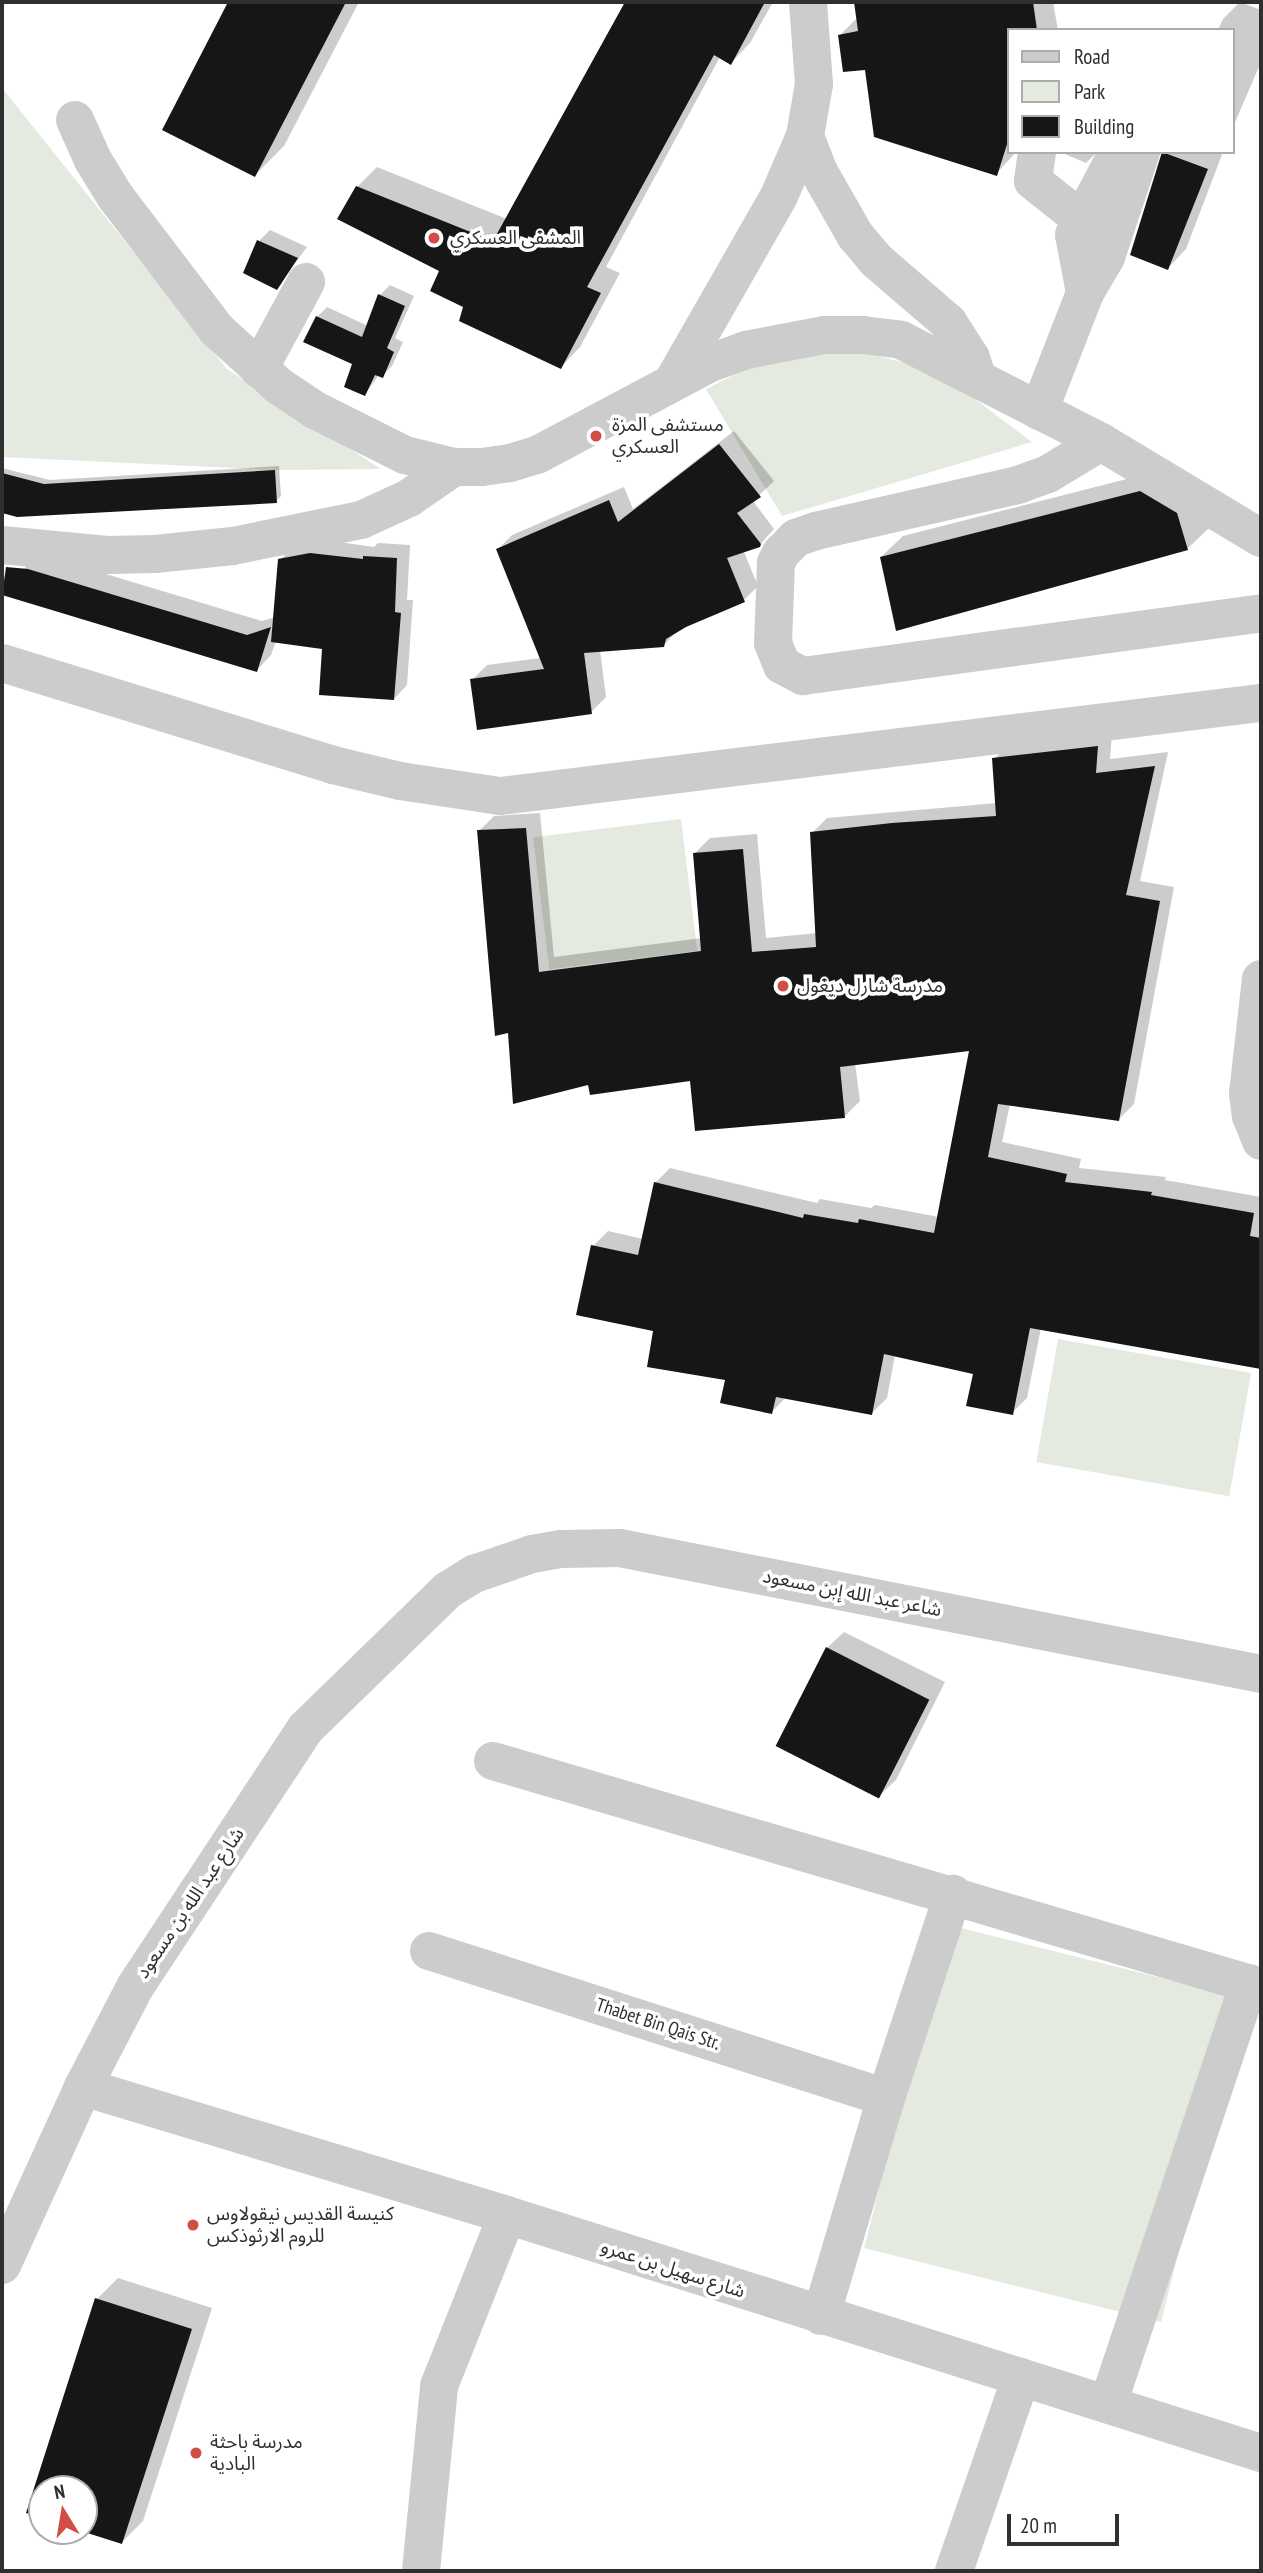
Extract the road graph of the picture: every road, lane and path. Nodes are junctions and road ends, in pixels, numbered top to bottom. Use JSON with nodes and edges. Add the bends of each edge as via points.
{"nodes":[{"id":1,"x":808,"y":2,"type":"edge"},
{"id":2,"x":75,"y":120,"type":"dead end"},
{"id":3,"x":805,"y":136,"type":"junction"},
{"id":4,"x":1037,"y":154,"type":"edge"},
{"id":5,"x":1117,"y":154,"type":"edge"},
{"id":6,"x":1140,"y":154,"type":"edge"},
{"id":7,"x":1082,"y":219,"type":"junction"},
{"id":8,"x":306,"y":282,"type":"dead end"},
{"id":9,"x":1085,"y":293,"type":"junction"},
{"id":10,"x":259,"y":369,"type":"junction"},
{"id":11,"x":978,"y":379,"type":"junction"},
{"id":12,"x":672,"y":383,"type":"junction"},
{"id":13,"x":1040,"y":411,"type":"junction"},
{"id":14,"x":1101,"y":442,"type":"junction"},
{"id":15,"x":454,"y":467,"type":"junction"},
{"id":16,"x":1261,"y":538,"type":"edge"},
{"id":17,"x":2,"y":545,"type":"edge"},
{"id":18,"x":1261,"y":613,"type":"edge"},
{"id":19,"x":2,"y":663,"type":"edge"},
{"id":20,"x":1261,"y":703,"type":"edge"},
{"id":21,"x":1261,"y":979,"type":"edge"},
{"id":22,"x":1261,"y":1141,"type":"edge"},
{"id":23,"x":448,"y":1590,"type":"joint"},
{"id":24,"x":1261,"y":1674,"type":"edge"},
{"id":25,"x":493,"y":1761,"type":"dead end"},
{"id":26,"x":953,"y":1894,"type":"junction"},
{"id":27,"x":429,"y":1951,"type":"dead end"},
{"id":28,"x":1255,"y":1985,"type":"edge"},
{"id":29,"x":83,"y":2087,"type":"junction"},
{"id":30,"x":886,"y":2098,"type":"junction"},
{"id":31,"x":507,"y":2215,"type":"junction"},
{"id":32,"x":2,"y":2265,"type":"edge"},
{"id":33,"x":821,"y":2316,"type":"junction"},
{"id":34,"x":1021,"y":2377,"type":"junction"},
{"id":35,"x":1108,"y":2404,"type":"junction"},
{"id":36,"x":1261,"y":2453,"type":"edge"},
{"id":37,"x":421,"y":2571,"type":"edge"},
{"id":38,"x":954,"y":2571,"type":"edge"}],
"edges":[{"from":1,"to":3,"type":"street","via":[[814,84]]},
{"from":2,"to":10,"type":"street","via":[[114,196],[190,298]]},
{"from":3,"to":11,"type":"street","via":[[819,172],[855,235],[877,261],[948,323],[966,349]]},
{"from":3,"to":12,"type":"street","via":[[779,196]]},
{"from":4,"to":7,"type":"street","via":[[1033,181]]},
{"from":5,"to":7,"type":"street"},
{"from":6,"to":9,"type":"street","via":[[1106,257]]},
{"from":7,"to":9,"type":"street","via":[[1073,235]]},
{"from":8,"to":10,"type":"street"},
{"from":9,"to":13,"type":"street"},
{"from":10,"to":15,"type":"street","via":[[315,410],[382,444],[429,463]]},
{"from":11,"to":12,"type":"street","via":[[901,340],[824,335],[746,350]]},
{"from":11,"to":13,"type":"street"},
{"from":12,"to":15,"type":"street","via":[[537,455],[482,467]]},
{"from":13,"to":14,"type":"street"},
{"from":14,"to":16,"type":"street"},
{"from":14,"to":18,"type":"street","via":[[1066,465],[1018,485],[796,538],[776,563],[773,643],[782,666],[803,676]]},
{"from":15,"to":17,"type":"street","via":[[409,498],[361,520],[233,546],[108,555]]},
{"from":19,"to":20,"type":"street","via":[[333,765],[400,781],[500,796]]},
{"from":21,"to":22,"type":"street","via":[[1248,1093]]},
{"from":23,"to":24,"type":"street","name":"شاعر عبد الله إبن مسعود","via":[[474,1574],[532,1554],[580,1547],[620,1548]]},
{"from":23,"to":29,"type":"street","name":"شارع عبد الله بن مسعود","via":[[306,1728],[135,1987]]},
{"from":25,"to":26,"type":"street"},
{"from":26,"to":28,"type":"street"},
{"from":26,"to":30,"type":"street"},
{"from":27,"to":30,"type":"street","name":"Thabet Bin Qais Str."},
{"from":28,"to":35,"type":"street"},
{"from":29,"to":31,"type":"street","name":"شارع سهيل بن عمرو"},
{"from":29,"to":32,"type":"street","name":"شارع عبد الله بن مسعود"},
{"from":30,"to":33,"type":"street"},
{"from":31,"to":33,"type":"street","name":"شارع سهيل بن عمرو"},
{"from":31,"to":37,"type":"street","via":[[439,2386]]},
{"from":33,"to":34,"type":"street","name":"شارع سهيل بن عمرو"},
{"from":34,"to":35,"type":"street","name":"شارع سهيل بن عمرو"},
{"from":34,"to":38,"type":"street"},
{"from":35,"to":36,"type":"street","name":"شارع سهيل بن عمرو"}]}
